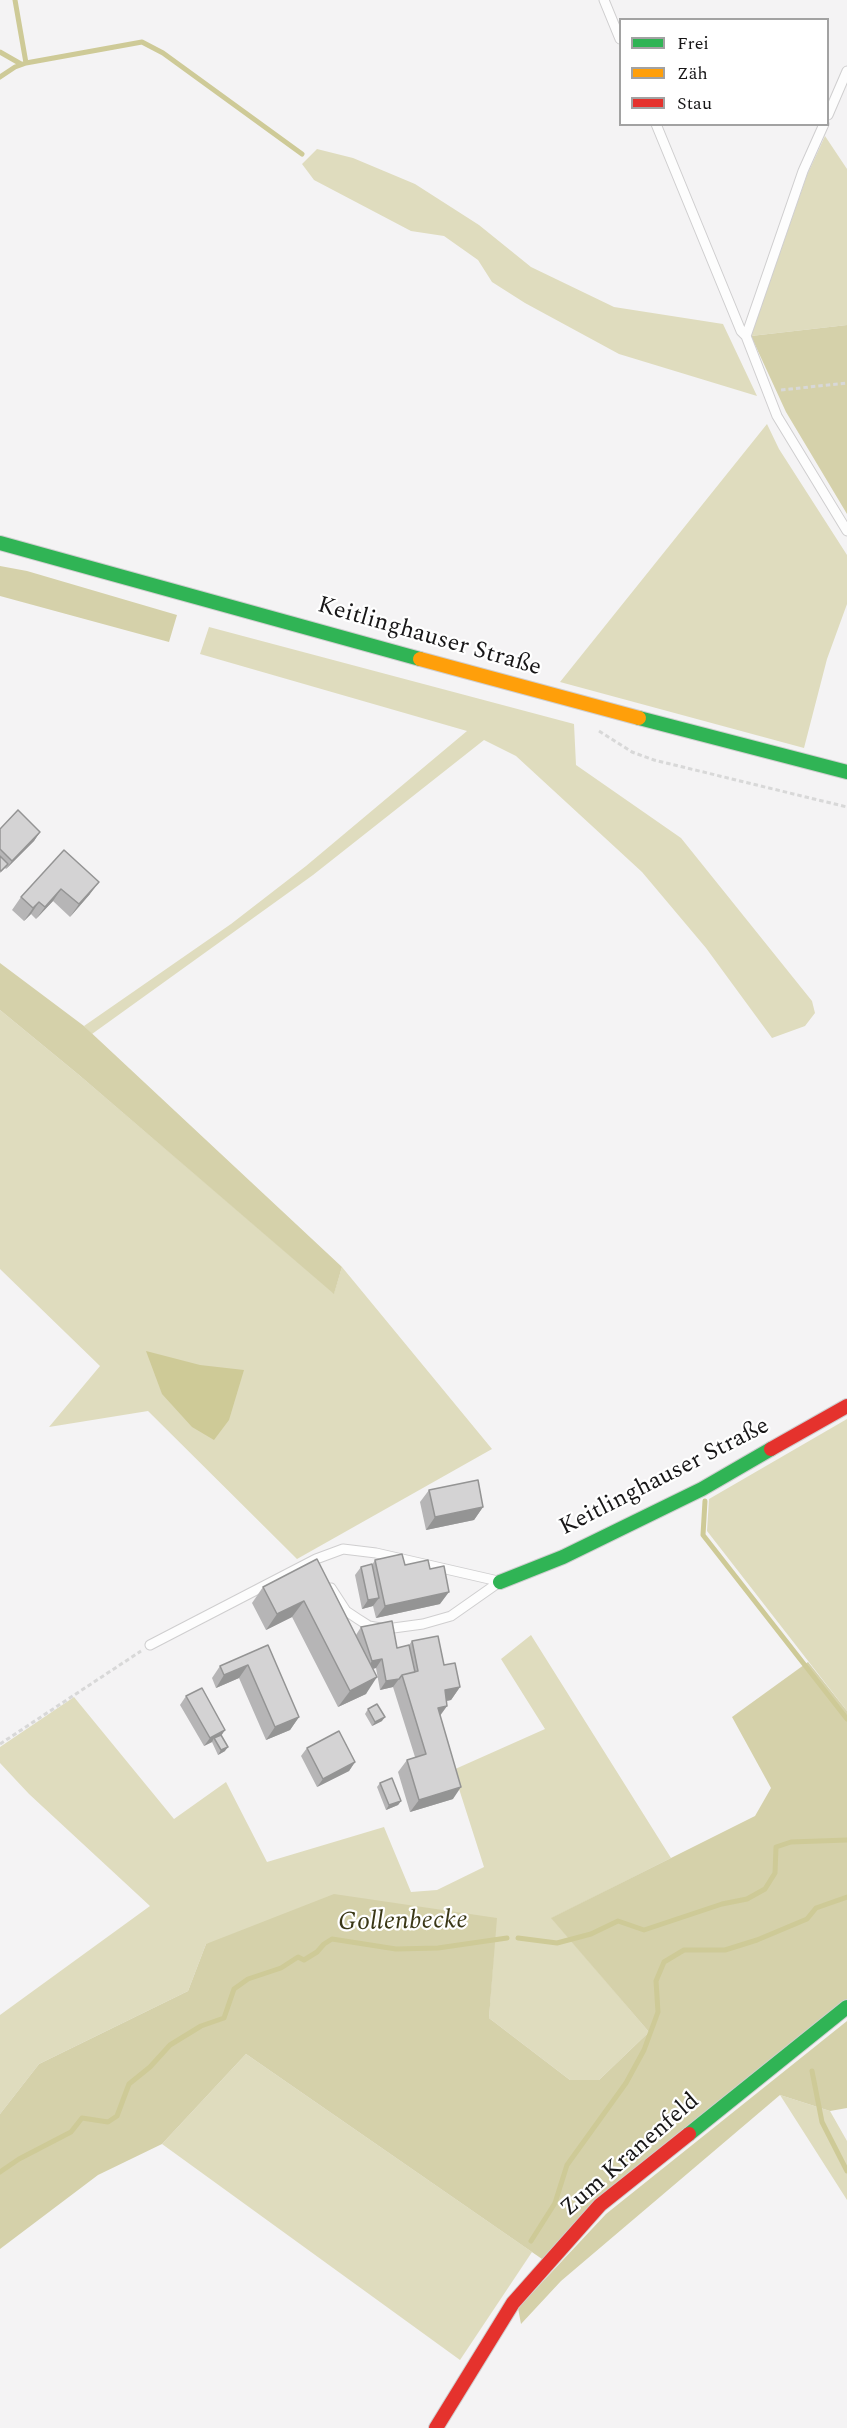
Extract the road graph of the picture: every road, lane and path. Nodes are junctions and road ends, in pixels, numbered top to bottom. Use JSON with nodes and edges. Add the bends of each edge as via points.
{"nodes":[{"id":1,"x":604,"y":0,"type":"edge"},
{"id":2,"x":619,"y":34,"type":"edge"},
{"id":3,"x":847,"y":71,"type":"edge"},
{"id":4,"x":829,"y":114,"type":"edge"},
{"id":5,"x":657,"y":126,"type":"edge"},
{"id":6,"x":823,"y":126,"type":"edge"},
{"id":7,"x":746,"y":336,"type":"junction"},
{"id":8,"x":847,"y":383,"type":"edge"},
{"id":9,"x":767,"y":391,"type":"junction"},
{"id":10,"x":847,"y":531,"type":"edge"},
{"id":11,"x":0,"y":543,"type":"edge"},
{"id":12,"x":847,"y":772,"type":"edge"},
{"id":13,"x":847,"y":1406,"type":"edge"},
{"id":14,"x":321,"y":1568,"type":"junction"},
{"id":15,"x":500,"y":1582,"type":"junction"},
{"id":16,"x":150,"y":1645,"type":"joint"},
{"id":17,"x":0,"y":1744,"type":"edge"},
{"id":18,"x":847,"y":2007,"type":"edge"},
{"id":19,"x":436,"y":2428,"type":"edge"}],
"edges":[{"from":1,"to":2,"type":"lane"},
{"from":3,"to":4,"type":"lane"},
{"from":5,"to":7,"type":"lane"},
{"from":6,"to":7,"type":"lane","via":[[803,171]]},
{"from":7,"to":9,"type":"lane"},
{"from":8,"to":9,"type":"path"},
{"from":9,"to":10,"type":"lane","via":[[777,416]]},
{"from":11,"to":12,"type":"street","name":"Keitlinghauser Straße","via":[[556,697]]},
{"from":13,"to":15,"type":"street","name":"Keitlinghauser Straße","via":[[702,1489],[563,1557]]},
{"from":14,"to":15,"type":"lane","via":[[343,1549]]},
{"from":14,"to":15,"type":"lane","via":[[346,1611],[369,1626],[386,1629],[451,1616]]},
{"from":14,"to":16,"type":"lane"},
{"from":16,"to":17,"type":"path"},
{"from":18,"to":19,"type":"street","name":"Zum Kranenfeld","via":[[600,2205],[513,2303]]}]}
